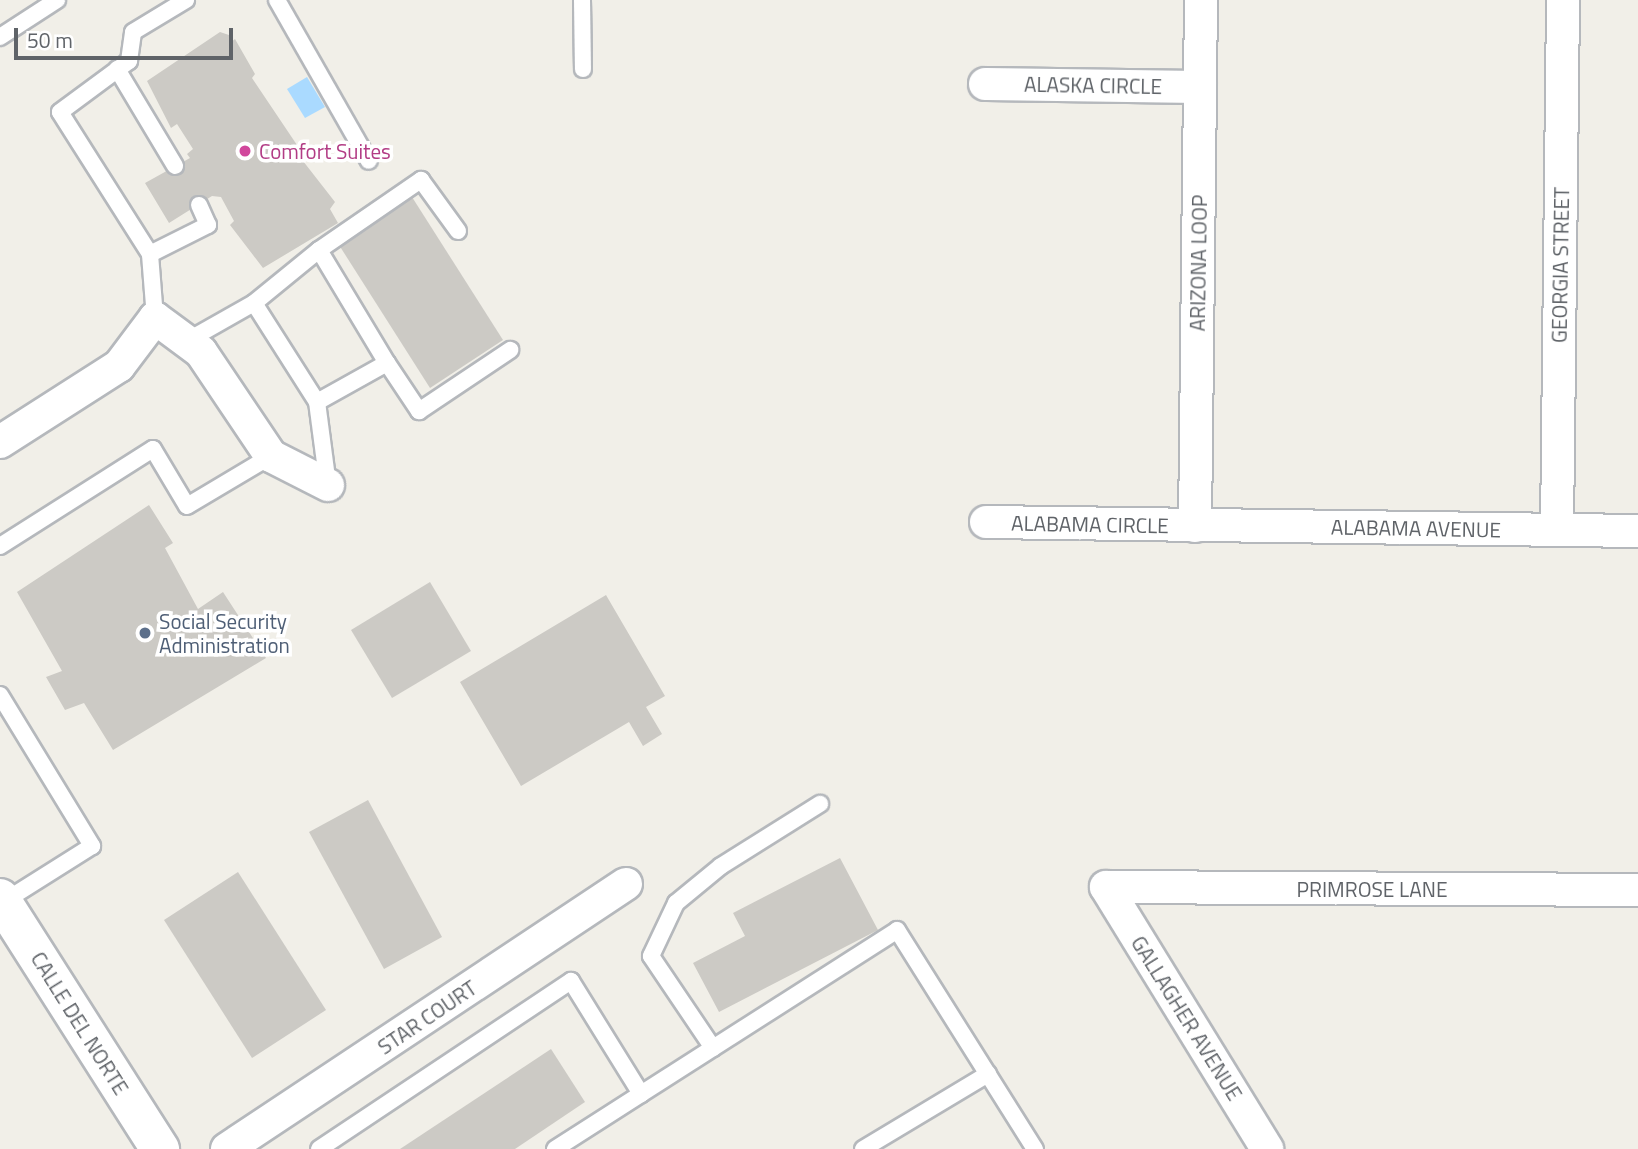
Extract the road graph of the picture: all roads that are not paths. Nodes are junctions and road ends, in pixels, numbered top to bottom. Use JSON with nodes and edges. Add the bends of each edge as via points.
{"nodes":[{"id":1,"x":57,"y":0,"type":"edge"},
{"id":2,"x":186,"y":0,"type":"edge"},
{"id":3,"x":277,"y":0,"type":"edge"},
{"id":4,"x":582,"y":0,"type":"edge"},
{"id":5,"x":1201,"y":0,"type":"edge"},
{"id":6,"x":1563,"y":0,"type":"edge"},
{"id":7,"x":0,"y":37,"type":"edge"},
{"id":8,"x":117,"y":69,"type":"junction"},
{"id":9,"x":583,"y":69,"type":"dead end"},
{"id":10,"x":985,"y":84,"type":"dead end"},
{"id":11,"x":1200,"y":87,"type":"junction"},
{"id":12,"x":369,"y":161,"type":"dead end"},
{"id":13,"x":175,"y":166,"type":"dead end"},
{"id":14,"x":199,"y":205,"type":"dead end"},
{"id":15,"x":458,"y":231,"type":"dead end"},
{"id":16,"x":319,"y":250,"type":"junction"},
{"id":17,"x":150,"y":254,"type":"junction"},
{"id":18,"x":254,"y":303,"type":"junction"},
{"id":19,"x":155,"y":318,"type":"junction"},
{"id":20,"x":185,"y":342,"type":"junction"},
{"id":21,"x":510,"y":350,"type":"dead end"},
{"id":22,"x":387,"y":363,"type":"junction"},
{"id":23,"x":317,"y":402,"type":"junction"},
{"id":24,"x":0,"y":442,"type":"edge"},
{"id":25,"x":271,"y":456,"type":"junction"},
{"id":26,"x":328,"y":485,"type":"joint"},
{"id":27,"x":986,"y":522,"type":"dead end"},
{"id":28,"x":1195,"y":526,"type":"junction"},
{"id":29,"x":1557,"y":530,"type":"junction"},
{"id":30,"x":1638,"y":531,"type":"edge"},
{"id":31,"x":0,"y":546,"type":"edge"},
{"id":32,"x":0,"y":695,"type":"edge"},
{"id":33,"x":820,"y":804,"type":"dead end"},
{"id":34,"x":626,"y":884,"type":"dead end"},
{"id":35,"x":1106,"y":887,"type":"joint"},
{"id":36,"x":1638,"y":890,"type":"edge"},
{"id":37,"x":1,"y":900,"type":"edge"},
{"id":38,"x":713,"y":1048,"type":"junction"},
{"id":39,"x":988,"y":1074,"type":"junction"},
{"id":40,"x":641,"y":1094,"type":"junction"},
{"id":41,"x":160,"y":1149,"type":"edge"},
{"id":42,"x":227,"y":1149,"type":"edge"},
{"id":43,"x":319,"y":1149,"type":"edge"},
{"id":44,"x":555,"y":1149,"type":"edge"},
{"id":45,"x":863,"y":1149,"type":"edge"},
{"id":46,"x":1035,"y":1149,"type":"edge"},
{"id":47,"x":1267,"y":1149,"type":"edge"}],
"edges":[{"from":1,"to":7,"type":"lane"},
{"from":2,"to":8,"type":"lane","via":[[133,33],[129,61]]},
{"from":3,"to":12,"type":"lane"},
{"from":4,"to":9,"type":"lane"},
{"from":5,"to":11,"type":"street","name":"ARIZONA LOOP"},
{"from":6,"to":29,"type":"street","name":"GEORGIA STREET"},
{"from":8,"to":13,"type":"lane"},
{"from":8,"to":17,"type":"lane","via":[[60,112]]},
{"from":10,"to":11,"type":"street","name":"ALASKA CIRCLE"},
{"from":11,"to":28,"type":"street","name":"ARIZONA LOOP"},
{"from":14,"to":17,"type":"lane","via":[[208,225]]},
{"from":15,"to":16,"type":"lane","via":[[421,180]]},
{"from":16,"to":18,"type":"lane"},
{"from":16,"to":22,"type":"lane"},
{"from":17,"to":19,"type":"lane"},
{"from":18,"to":20,"type":"lane"},
{"from":18,"to":23,"type":"lane"},
{"from":19,"to":20,"type":"street"},
{"from":19,"to":24,"type":"street","via":[[119,366]]},
{"from":20,"to":25,"type":"street","via":[[201,352]]},
{"from":21,"to":22,"type":"lane","via":[[419,411]]},
{"from":22,"to":23,"type":"lane"},
{"from":23,"to":26,"type":"lane"},
{"from":25,"to":26,"type":"street"},
{"from":25,"to":31,"type":"lane","via":[[187,506],[153,449]]},
{"from":27,"to":28,"type":"street","name":"ALABAMA CIRCLE"},
{"from":28,"to":29,"type":"street","name":"ALABAMA AVENUE"},
{"from":29,"to":30,"type":"street","name":"ALABAMA AVENUE"},
{"from":32,"to":37,"type":"lane","via":[[92,846]]},
{"from":33,"to":38,"type":"lane","via":[[721,866],[676,903],[652,956]]},
{"from":34,"to":42,"type":"street","name":"STAR COURT"},
{"from":35,"to":36,"type":"street","name":"PRIMROSE LANE"},
{"from":35,"to":47,"type":"street","name":"GALLAGHER AVENUE"},
{"from":37,"to":41,"type":"street","name":"CALLE DEL NORTE"},
{"from":38,"to":39,"type":"lane","via":[[897,930]]},
{"from":38,"to":40,"type":"lane"},
{"from":39,"to":45,"type":"lane"},
{"from":39,"to":46,"type":"lane"},
{"from":40,"to":43,"type":"lane","via":[[570,981]]},
{"from":40,"to":44,"type":"lane"}]}
